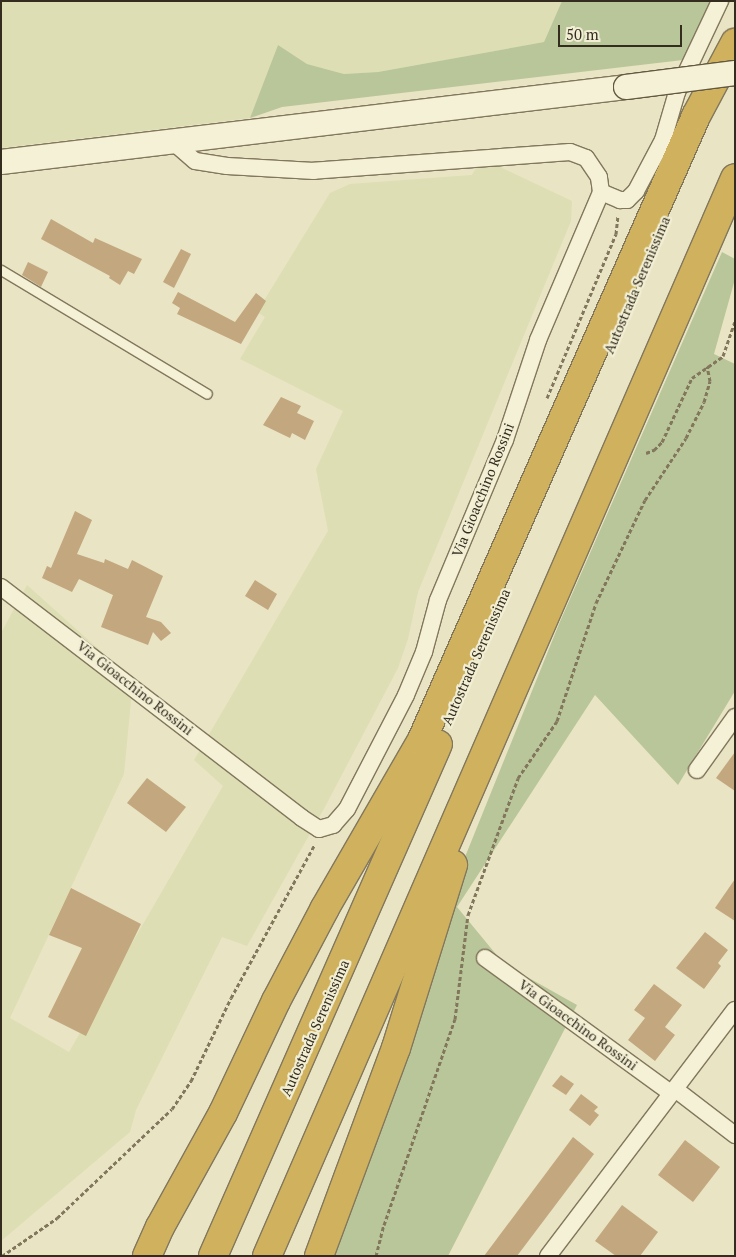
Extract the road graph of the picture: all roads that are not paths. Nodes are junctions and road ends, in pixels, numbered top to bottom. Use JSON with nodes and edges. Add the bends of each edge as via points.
{"nodes":[{"id":1,"x":720,"y":1,"type":"edge"},
{"id":2,"x":735,"y":44,"type":"edge"},
{"id":3,"x":735,"y":56,"type":"edge"},
{"id":4,"x":735,"y":73,"type":"edge"},
{"id":5,"x":173,"y":142,"type":"junction"},
{"id":6,"x":1,"y":162,"type":"edge"},
{"id":7,"x":735,"y":178,"type":"edge"},
{"id":8,"x":602,"y":192,"type":"junction"},
{"id":9,"x":1,"y":270,"type":"edge"},
{"id":10,"x":207,"y":394,"type":"dead end"},
{"id":11,"x":1,"y":587,"type":"edge"},
{"id":12,"x":735,"y":717,"type":"edge"},
{"id":13,"x":500,"y":719,"type":"junction"},
{"id":14,"x":697,"y":770,"type":"dead end"},
{"id":15,"x":485,"y":958,"type":"dead end"},
{"id":16,"x":735,"y":1010,"type":"edge"},
{"id":17,"x":673,"y":1091,"type":"junction"},
{"id":18,"x":735,"y":1135,"type":"edge"},
{"id":19,"x":148,"y":1256,"type":"edge"},
{"id":20,"x":213,"y":1256,"type":"edge"},
{"id":21,"x":266,"y":1256,"type":"edge"},
{"id":22,"x":319,"y":1256,"type":"edge"},
{"id":23,"x":548,"y":1256,"type":"edge"}],
"edges":[{"from":1,"to":8,"type":"street","via":[[677,92],[664,140],[636,191],[627,200]]},
{"from":2,"to":19,"type":"highway","via":[[696,116],[421,742],[325,908]]},
{"from":3,"to":20,"type":"highway","name":"Autostrada Serenissima","via":[[298,1068]]},
{"from":4,"to":5,"type":"main road","bridge":true},
{"from":5,"to":6,"type":"main road"},
{"from":5,"to":8,"type":"street","via":[[195,161],[295,171],[360,170],[570,152],[586,158],[599,178]]},
{"from":7,"to":13,"type":"highway"},
{"from":8,"to":11,"type":"street","name":"Via Gioacchino Rossini","via":[[538,340],[505,440],[438,600],[424,652],[406,696],[347,809],[333,825],[319,829]]},
{"from":9,"to":10,"type":"lane"},
{"from":12,"to":14,"type":"street"},
{"from":13,"to":21,"type":"highway"},
{"from":13,"to":22,"type":"highway","via":[[472,823],[452,867],[396,1048]]},
{"from":15,"to":17,"type":"street","name":"Via Gioacchino Rossini"},
{"from":16,"to":17,"type":"street"},
{"from":17,"to":18,"type":"street","name":"Via Gioacchino Rossini"},
{"from":17,"to":23,"type":"street"}]}
